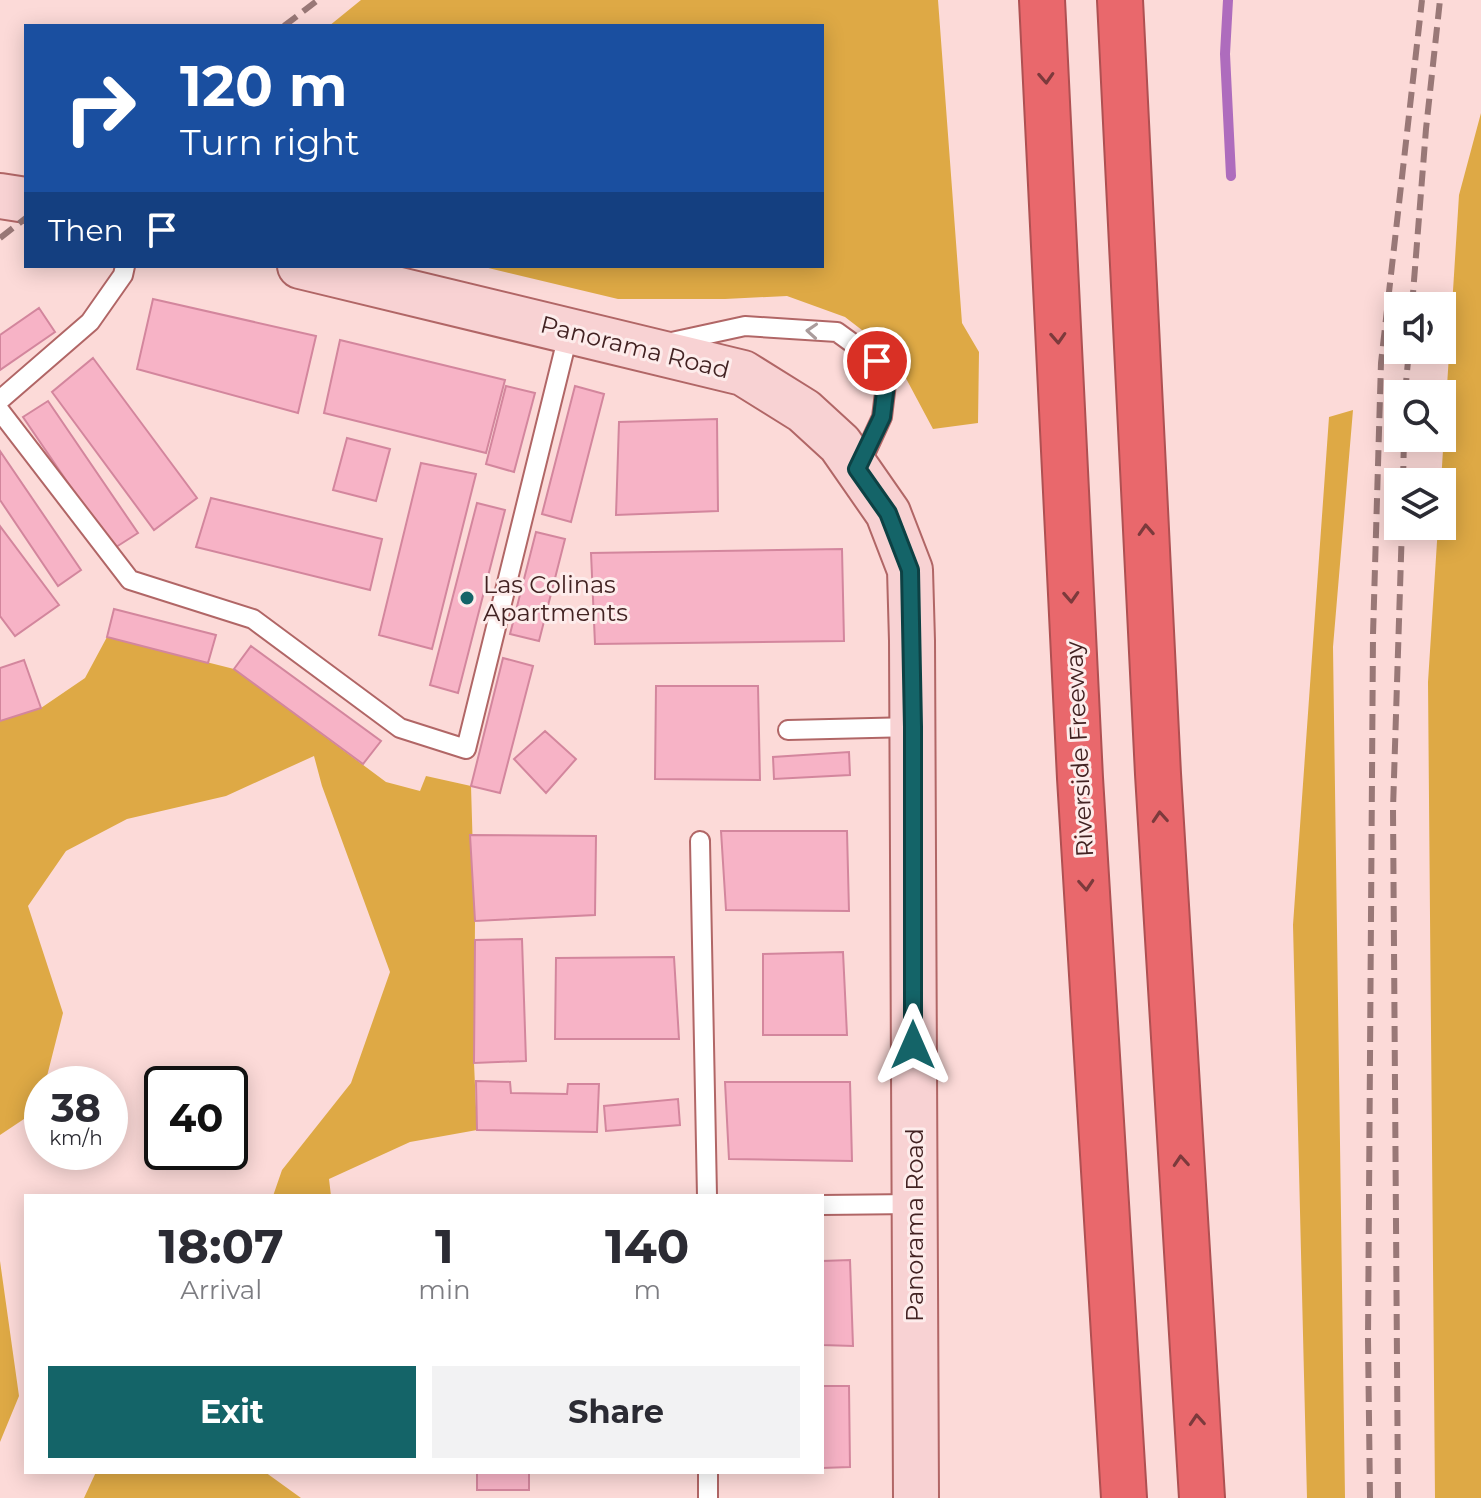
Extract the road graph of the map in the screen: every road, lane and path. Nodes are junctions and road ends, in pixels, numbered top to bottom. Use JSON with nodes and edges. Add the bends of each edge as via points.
{"nodes":[{"id":1,"x":1042,"y":0,"type":"edge"},
{"id":2,"x":1120,"y":0,"type":"edge"},
{"id":3,"x":0,"y":196,"type":"edge"},
{"id":4,"x":24,"y":200,"type":"edge"},
{"id":5,"x":125,"y":268,"type":"edge"},
{"id":6,"x":308,"y":268,"type":"edge"},
{"id":7,"x":569,"y":331,"type":"junction"},
{"id":8,"x":641,"y":349,"type":"junction"},
{"id":9,"x":0,"y":400,"type":"edge"},
{"id":10,"x":0,"y":411,"type":"edge"},
{"id":11,"x":857,"y":469,"type":"junction"},
{"id":12,"x":913,"y":727,"type":"junction"},
{"id":13,"x":788,"y":730,"type":"dead end"},
{"id":14,"x":700,"y":841,"type":"dead end"},
{"id":15,"x":707,"y":1194,"type":"edge"},
{"id":16,"x":913,"y":1204,"type":"junction"},
{"id":17,"x":824,"y":1205,"type":"edge"},
{"id":18,"x":708,"y":1474,"type":"edge"},
{"id":19,"x":708,"y":1498,"type":"edge"},
{"id":20,"x":916,"y":1498,"type":"edge"},
{"id":21,"x":1124,"y":1498,"type":"edge"},
{"id":22,"x":1202,"y":1498,"type":"edge"}],
"edges":[{"from":1,"to":21,"type":"highway","name":"Riverside Freeway","one_way":true,"via":[[1080,778]]},
{"from":22,"to":2,"type":"highway","one_way":true,"via":[[1158,774]]},
{"from":3,"to":4,"type":"street"},
{"from":5,"to":9,"type":"lane","via":[[90,322]]},
{"from":6,"to":7,"type":"street","name":"Panorama Road"},
{"from":7,"to":8,"type":"street","name":"Panorama Road"},
{"from":7,"to":10,"type":"lane","via":[[466,749],[400,728],[253,619],[130,580]]},
{"from":8,"to":11,"type":"street","name":"Panorama Road","via":[[743,373],[804,411],[840,444]]},
{"from":11,"to":8,"type":"lane","one_way":true,"via":[[882,417],[886,384],[877,361],[837,332],[745,326]]},
{"from":11,"to":12,"type":"street","name":"Panorama Road","via":[[888,513],[910,570]]},
{"from":12,"to":13,"type":"lane"},
{"from":12,"to":16,"type":"street","name":"Panorama Road"},
{"from":14,"to":15,"type":"lane"},
{"from":16,"to":17,"type":"lane"},
{"from":16,"to":20,"type":"street","name":"Panorama Road"},
{"from":18,"to":19,"type":"lane"}]}
